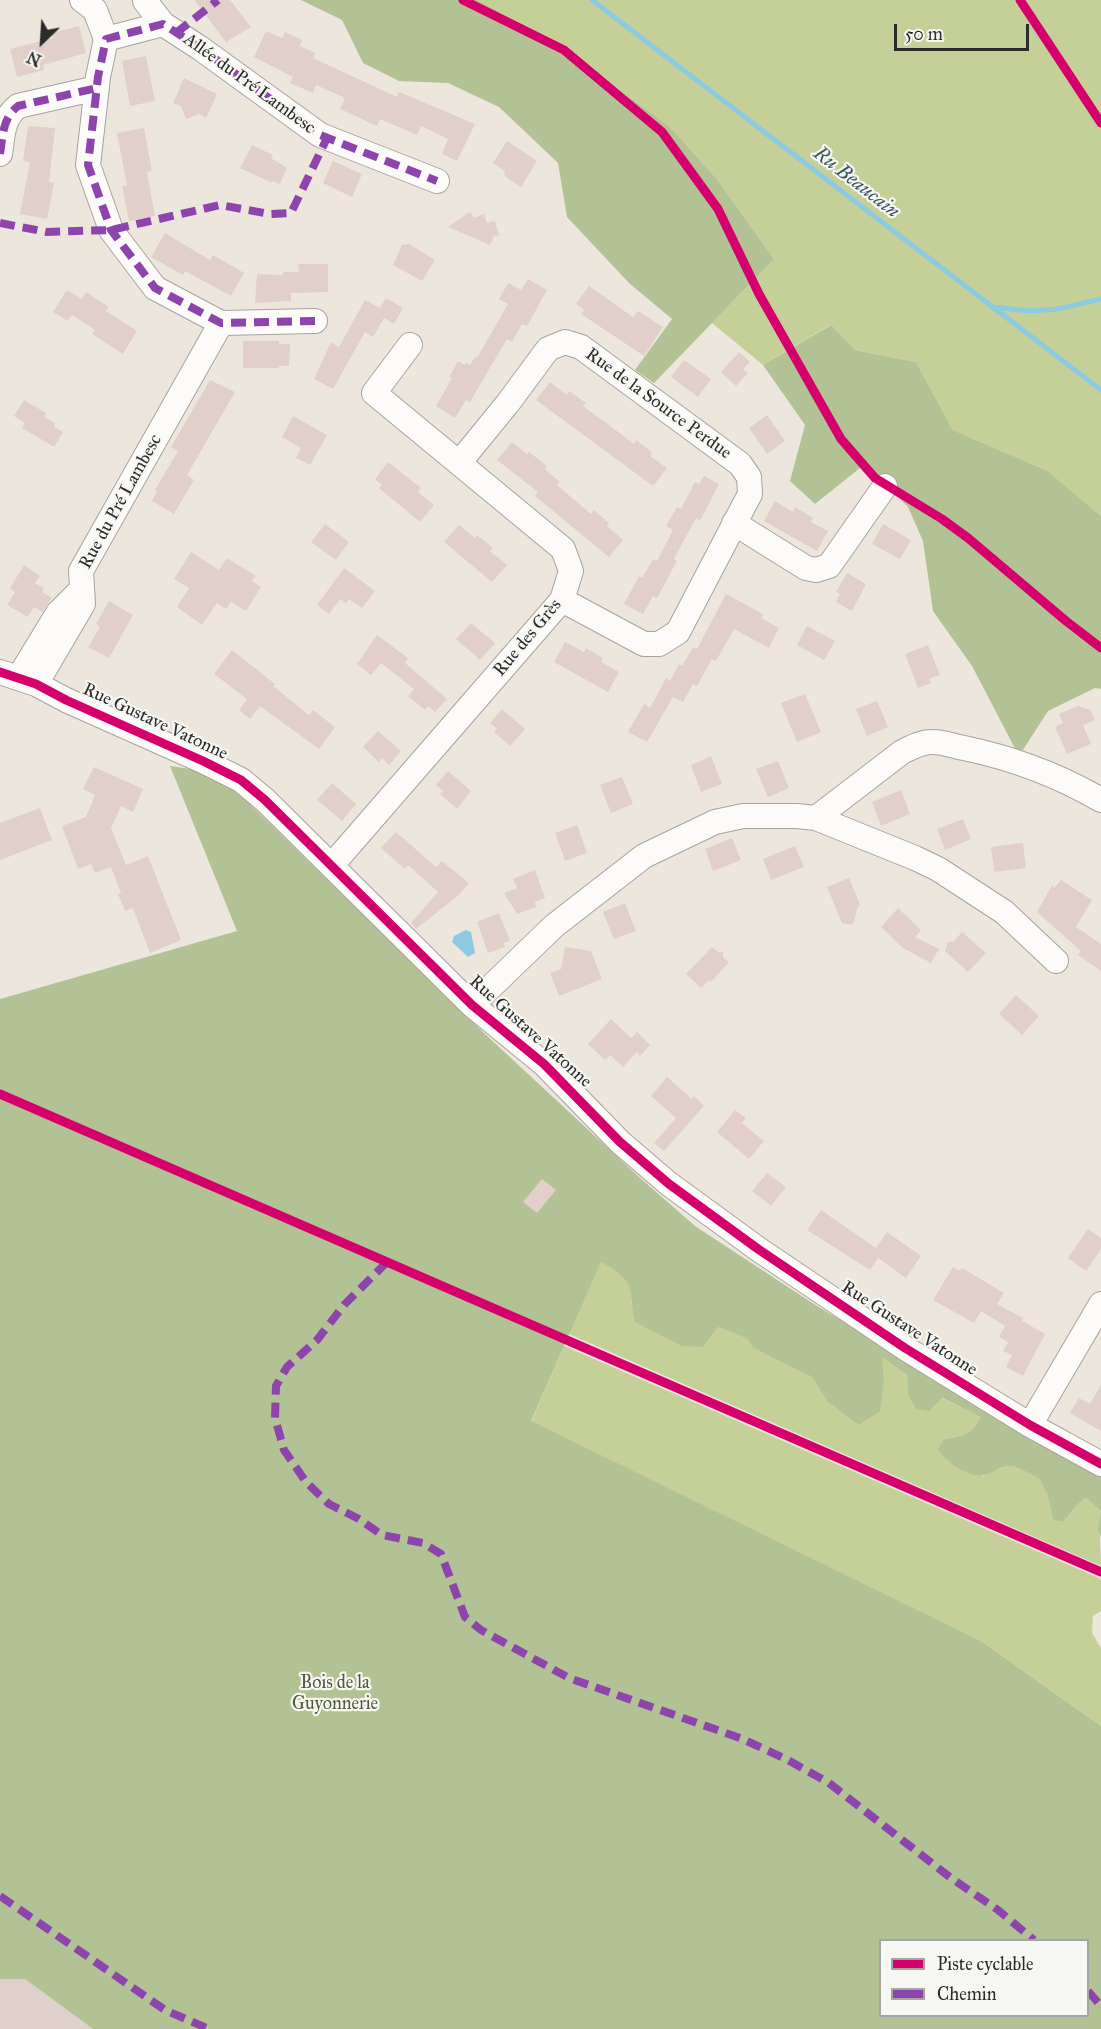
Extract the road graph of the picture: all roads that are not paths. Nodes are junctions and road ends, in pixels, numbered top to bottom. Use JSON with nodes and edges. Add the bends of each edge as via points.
{"nodes":[{"id":1,"x":82,"y":0,"type":"edge"},
{"id":2,"x":145,"y":1,"type":"edge"},
{"id":3,"x":163,"y":24,"type":"junction"},
{"id":4,"x":106,"y":39,"type":"junction"},
{"id":5,"x":97,"y":88,"type":"junction"},
{"id":6,"x":0,"y":154,"type":"edge"},
{"id":7,"x":437,"y":181,"type":"dead end"},
{"id":8,"x":315,"y":321,"type":"dead end"},
{"id":9,"x":221,"y":323,"type":"junction"},
{"id":10,"x":410,"y":345,"type":"dead end"},
{"id":11,"x":459,"y":463,"type":"junction"},
{"id":12,"x":885,"y":486,"type":"dead end"},
{"id":13,"x":734,"y":523,"type":"junction"},
{"id":14,"x":562,"y":600,"type":"junction"},
{"id":15,"x":18,"y":677,"type":"edge"},
{"id":16,"x":1101,"y":800,"type":"edge"},
{"id":17,"x":816,"y":818,"type":"junction"},
{"id":18,"x":332,"y":865,"type":"junction"},
{"id":19,"x":1056,"y":961,"type":"dead end"},
{"id":20,"x":472,"y":1005,"type":"junction"},
{"id":21,"x":1101,"y":1304,"type":"edge"},
{"id":22,"x":1030,"y":1425,"type":"junction"},
{"id":23,"x":1101,"y":1464,"type":"edge"}],
"edges":[{"from":1,"to":4,"type":"street","via":[[95,10]]},
{"from":2,"to":3,"type":"street","name":"Allée du Pré Lambesc"},
{"from":3,"to":4,"type":"street","name":"Allée du Pré Lambesc"},
{"from":3,"to":7,"type":"street","name":"Allée du Pré Lambesc","via":[[320,135]]},
{"from":4,"to":5,"type":"street"},
{"from":5,"to":6,"type":"street","via":[[18,106],[5,123]]},
{"from":5,"to":9,"type":"street","via":[[87,165],[111,230],[155,288]]},
{"from":8,"to":9,"type":"street"},
{"from":9,"to":15,"type":"street","name":"Rue du Pré Lambesc","via":[[81,571],[83,603]]},
{"from":10,"to":11,"type":"street","name":"Rue des Grès","via":[[374,393]]},
{"from":11,"to":13,"type":"street","name":"Rue de la Source Perdue","via":[[548,349],[565,342],[581,347],[740,464],[749,477],[750,494]]},
{"from":11,"to":14,"type":"street","name":"Rue des Grès","via":[[563,549],[571,571]]},
{"from":12,"to":13,"type":"street","via":[[829,566],[816,570],[806,568]]},
{"from":13,"to":14,"type":"street","name":"Rue de la Source Perdue","via":[[678,632],[659,644],[644,644]]},
{"from":14,"to":18,"type":"street","name":"Rue des Grès"},
{"from":15,"to":18,"type":"street","name":"Rue Gustave Vatonne","via":[[241,780]]},
{"from":16,"to":17,"type":"street","via":[[1010,759],[932,742],[916,744],[902,752]]},
{"from":17,"to":19,"type":"street","via":[[938,869],[1004,912]]},
{"from":17,"to":20,"type":"street","via":[[729,818],[661,846],[554,926]]},
{"from":18,"to":20,"type":"street","name":"Rue Gustave Vatonne"},
{"from":20,"to":22,"type":"street","name":"Rue Gustave Vatonne","via":[[544,1064],[620,1142],[669,1184],[905,1348]]},
{"from":21,"to":22,"type":"street"},
{"from":22,"to":23,"type":"street","name":"Rue Gustave Vatonne"}]}
